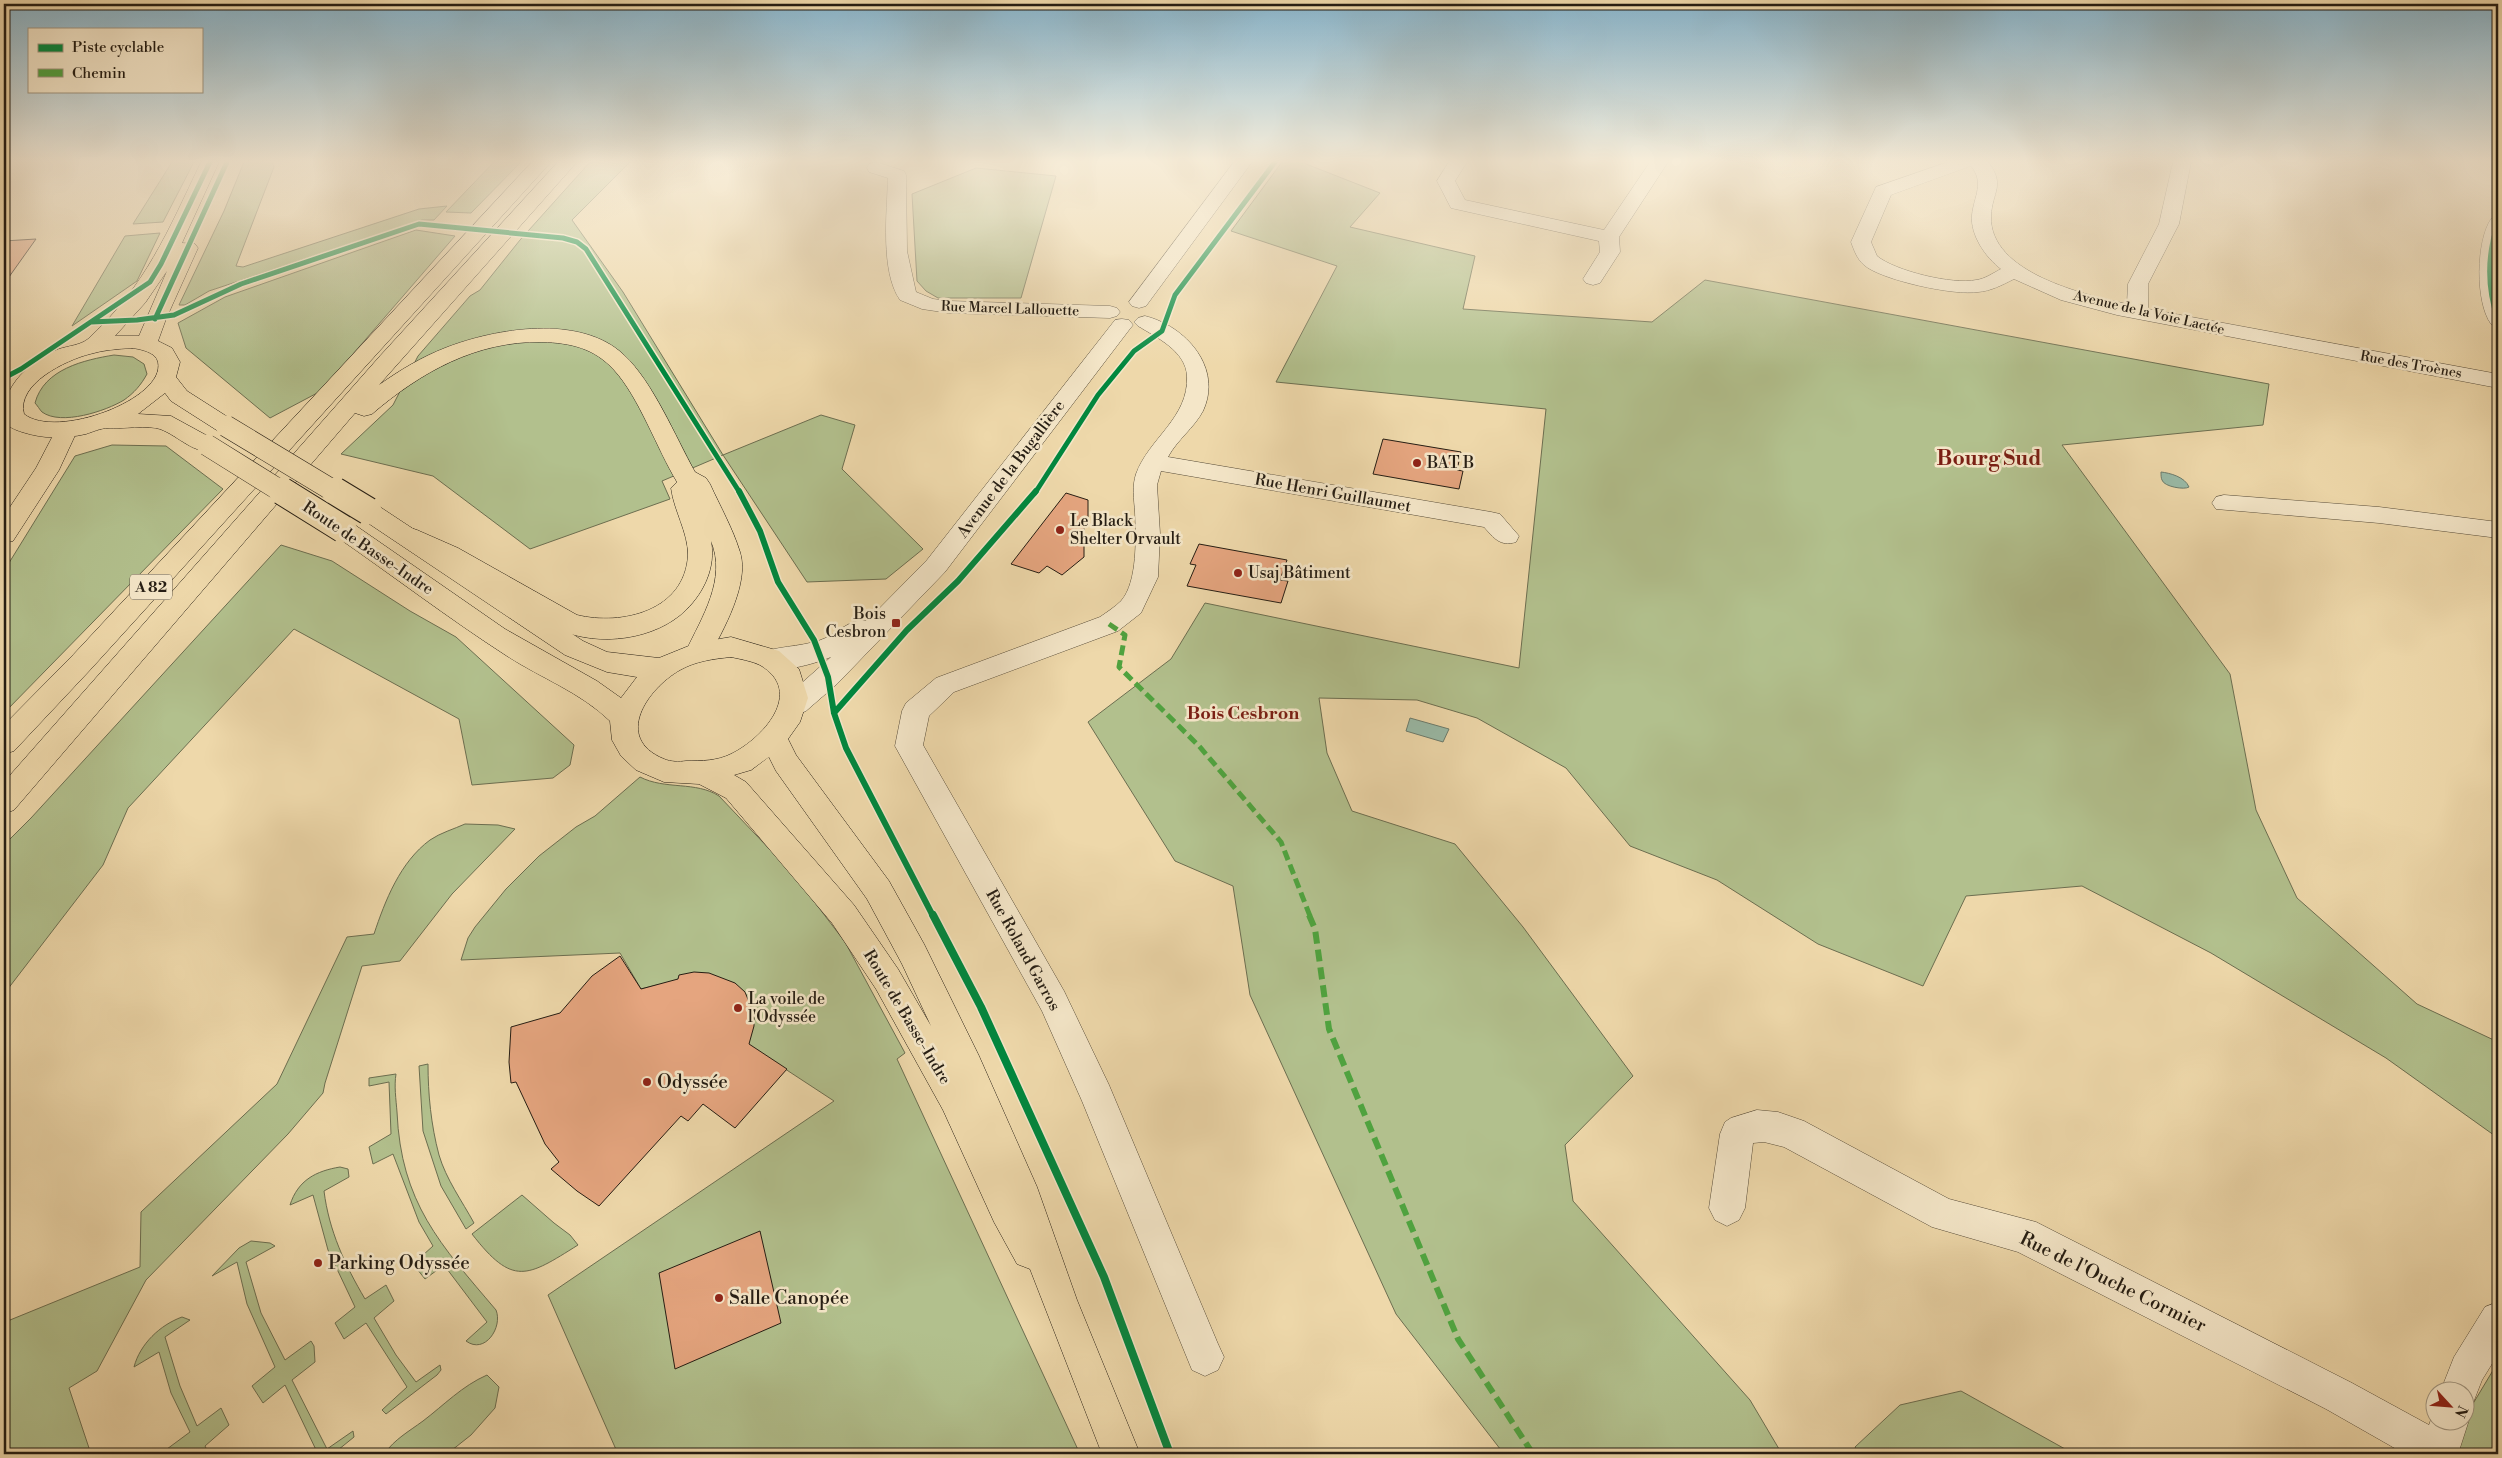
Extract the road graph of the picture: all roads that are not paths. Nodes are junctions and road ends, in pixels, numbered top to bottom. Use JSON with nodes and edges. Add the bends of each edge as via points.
{"nodes":[{"id":1,"x":178,"y":230,"type":"edge"},
{"id":2,"x":196,"y":230,"type":"edge"},
{"id":3,"x":479,"y":230,"type":"edge"},
{"id":4,"x":506,"y":230,"type":"edge"},
{"id":5,"x":897,"y":230,"type":"edge"},
{"id":6,"x":1192,"y":230,"type":"edge"},
{"id":7,"x":1574,"y":230,"type":"edge"},
{"id":8,"x":1614,"y":230,"type":"edge"},
{"id":9,"x":1865,"y":230,"type":"edge"},
{"id":10,"x":1984,"y":230,"type":"edge"},
{"id":11,"x":2166,"y":230,"type":"edge"},
{"id":12,"x":2495,"y":230,"type":"edge"},
{"id":13,"x":1609,"y":238,"type":"junction"},
{"id":14,"x":2016,"y":270,"type":"junction"},
{"id":15,"x":1593,"y":279,"type":"dead end"},
{"id":16,"x":2137,"y":313,"type":"junction"},
{"id":17,"x":1129,"y":315,"type":"junction"},
{"id":18,"x":2498,"y":320,"type":"edge"},
{"id":19,"x":147,"y":343,"type":"junction"},
{"id":20,"x":94,"y":345,"type":"junction"},
{"id":21,"x":2323,"y":349,"type":"joint"},
{"id":22,"x":165,"y":378,"type":"junction"},
{"id":23,"x":2498,"y":381,"type":"edge"},
{"id":24,"x":13,"y":386,"type":"edge"},
{"id":25,"x":11,"y":420,"type":"edge"},
{"id":26,"x":97,"y":423,"type":"junction"},
{"id":27,"x":66,"y":429,"type":"junction"},
{"id":28,"x":1152,"y":462,"type":"junction"},
{"id":29,"x":287,"y":477,"type":"junction"},
{"id":30,"x":686,"y":477,"type":"junction"},
{"id":31,"x":2224,"y":503,"type":"dead end"},
{"id":32,"x":2498,"y":530,"type":"edge"},
{"id":33,"x":4,"y":535,"type":"edge"},
{"id":34,"x":408,"y":536,"type":"junction"},
{"id":35,"x":1507,"y":536,"type":"dead end"},
{"id":36,"x":895,"y":608,"type":"junction"},
{"id":37,"x":699,"y":651,"type":"junction"},
{"id":38,"x":772,"y":659,"type":"junction"},
{"id":39,"x":663,"y":668,"type":"junction"},
{"id":40,"x":796,"y":704,"type":"junction"},
{"id":41,"x":624,"y":717,"type":"junction"},
{"id":42,"x":774,"y":740,"type":"junction"},
{"id":43,"x":4,"y":743,"type":"edge"},
{"id":44,"x":704,"y":773,"type":"junction"},
{"id":45,"x":4,"y":802,"type":"edge"},
{"id":46,"x":1727,"y":1208,"type":"dead end"},
{"id":47,"x":1059,"y":1300,"type":"junction"},
{"id":48,"x":2498,"y":1320,"type":"edge"},
{"id":49,"x":1206,"y":1357,"type":"dead end"},
{"id":50,"x":2464,"y":1380,"type":"edge"},
{"id":51,"x":2442,"y":1442,"type":"edge"},
{"id":52,"x":1120,"y":1454,"type":"edge"}],
"edges":[{"from":1,"to":20,"type":"main road","via":[[150,282]]},
{"from":2,"to":19,"type":"main road"},
{"from":3,"to":43,"type":"main road","number":"A 82"},
{"from":4,"to":29,"type":"main road","number":"A 82"},
{"from":5,"to":17,"type":"street","name":"Rue Marcel Lallouette","via":[[899,275],[907,296],[929,305]]},
{"from":6,"to":17,"type":"street","name":"Avenue de la Bugallière"},
{"from":7,"to":13,"type":"street"},
{"from":8,"to":13,"type":"street"},
{"from":9,"to":14,"type":"street","via":[[1860,242],[1865,256],[1875,265],[1890,271],[1958,287],[1980,286]]},
{"from":10,"to":14,"type":"street","name":"Avenue de la Voie Lactée","via":[[2001,259]]},
{"from":11,"to":16,"type":"street","via":[[2138,284]]},
{"from":12,"to":18,"type":"street","via":[[2491,259]]},
{"from":13,"to":15,"type":"street","via":[[1610,252]]},
{"from":14,"to":16,"type":"street","name":"Avenue de la Voie Lactée","via":[[2079,299]]},
{"from":16,"to":21,"type":"street","name":"Avenue de la Voie Lactée"},
{"from":17,"to":28,"type":"street","via":[[1174,340],[1193,360],[1198,374],[1197,398],[1191,412]]},
{"from":17,"to":36,"type":"street","name":"Avenue de la Bugallière","via":[[936,566]]},
{"from":19,"to":20,"type":"main road","via":[[132,341]]},
{"from":19,"to":22,"type":"main road","via":[[168,356],[170,363]]},
{"from":20,"to":24,"type":"main road","via":[[55,359]]},
{"from":21,"to":23,"type":"street","name":"Rue des Troènes"},
{"from":22,"to":26,"type":"main road","via":[[140,403]]},
{"from":22,"to":34,"type":"main road","name":"Route de Basse-Indre","bridge":true,"via":[[179,396]]},
{"from":24,"to":25,"type":"main road"},
{"from":25,"to":27,"type":"main road","via":[[35,429]]},
{"from":26,"to":27,"type":"main road"},
{"from":26,"to":41,"type":"main road","name":"Route de Basse-Indre","bridge":true,"via":[[163,421],[207,445],[342,529],[512,646],[600,696]]},
{"from":27,"to":33,"type":"main road","via":[[47,470]]},
{"from":28,"to":35,"type":"street","name":"Rue Henri Guillaumet","via":[[1491,520]]},
{"from":28,"to":49,"type":"street","name":"Rue Roland Garros","via":[[1145,485],[1148,534],[1145,577],[1132,606],[1109,624],[945,685],[916,711],[909,746],[1053,1001],[1097,1096]]},
{"from":29,"to":30,"type":"main road","via":[[320,456],[384,391],[422,366],[468,347],[499,339],[538,335],[570,337],[591,344],[620,363],[644,396]]},
{"from":29,"to":45,"type":"main road","number":"A 82"},
{"from":30,"to":34,"type":"main road","via":[[682,490],[694,522],[700,553],[698,574],[689,592],[668,612],[637,625],[590,629],[569,624],[449,554]]},
{"from":30,"to":37,"type":"main road","via":[[698,484],[728,553],[724,598]]},
{"from":31,"to":32,"type":"street","via":[[2379,515]]},
{"from":34,"to":39,"type":"main road","name":"Route de Basse-Indre","via":[[591,657],[622,666]]},
{"from":36,"to":38,"type":"street","name":"Avenue de la Bugallière","via":[[847,640],[819,653]]},
{"from":36,"to":40,"type":"street","name":"Avenue de la Bugallière","via":[[828,677]]},
{"from":37,"to":38,"type":"main road","via":[[731,647],[752,650]]},
{"from":37,"to":39,"type":"main road"},
{"from":38,"to":40,"type":"main road","via":[[787,675]]},
{"from":39,"to":41,"type":"main road","via":[[645,684]]},
{"from":40,"to":42,"type":"main road"},
{"from":41,"to":44,"type":"main road","via":[[628,744],[645,763],[667,772]]},
{"from":42,"to":44,"type":"main road","via":[[746,760]]},
{"from":42,"to":47,"type":"main road","name":"Route de Basse-Indre","via":[[786,762],[878,890],[913,954],[1025,1199]]},
{"from":44,"to":47,"type":"main road","name":"Route de Basse-Indre","via":[[736,790],[762,818],[844,914],[888,979],[955,1099],[1006,1210]]},
{"from":46,"to":51,"type":"street","name":"Rue de l'Ouche Cormier","via":[[1737,1134],[1743,1129],[1766,1125],[1792,1133],[1944,1215],[2023,1235],[2339,1396]]},
{"from":47,"to":52,"type":"main road","name":"Route de Basse-Indre"},
{"from":48,"to":50,"type":"street"}]}
